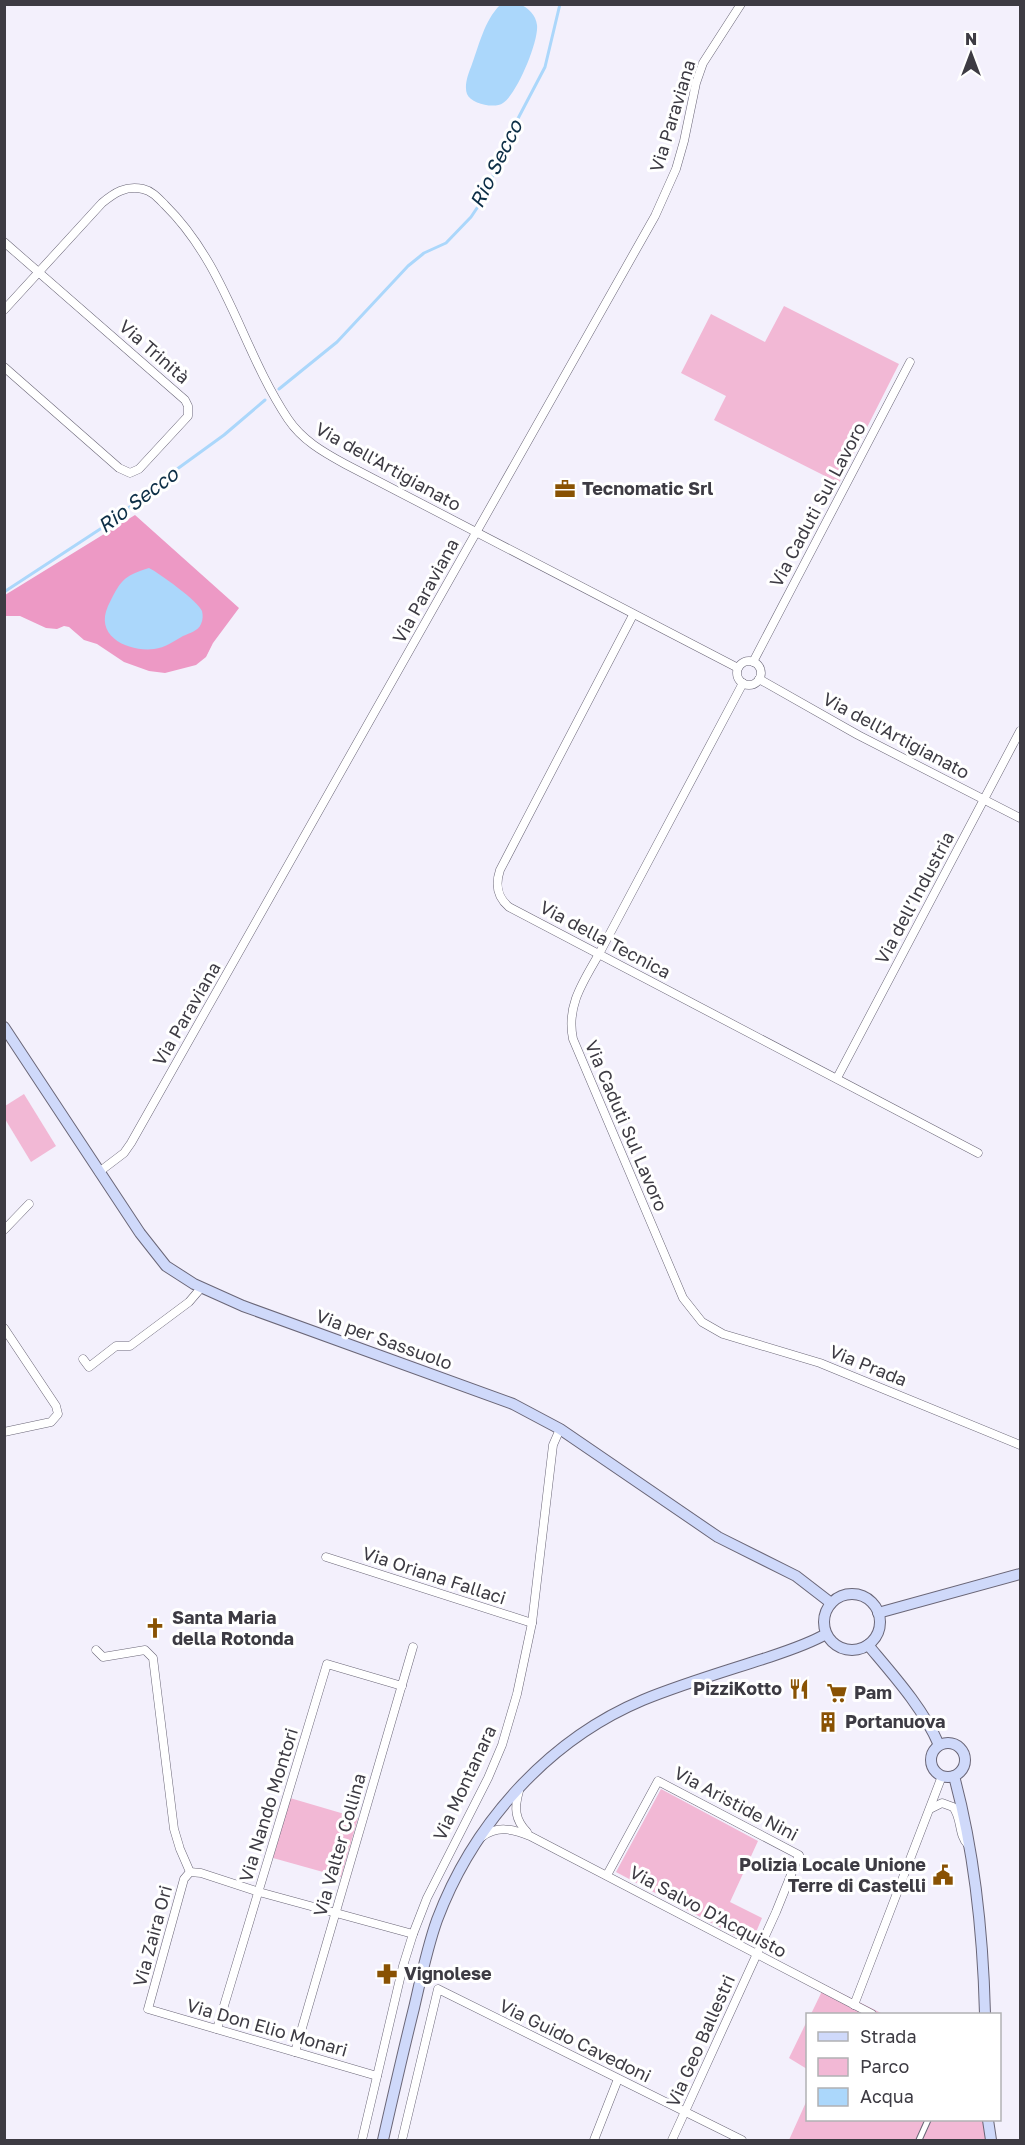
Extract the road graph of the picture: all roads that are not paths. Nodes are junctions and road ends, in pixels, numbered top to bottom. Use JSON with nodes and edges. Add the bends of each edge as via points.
{"nodes":[{"id":1,"x":741,"y":4,"type":"edge"},
{"id":2,"x":4,"y":242,"type":"edge"},
{"id":3,"x":39,"y":273,"type":"junction"},
{"id":4,"x":4,"y":310,"type":"edge"},
{"id":5,"x":910,"y":362,"type":"dead end"},
{"id":6,"x":4,"y":367,"type":"edge"},
{"id":7,"x":475,"y":533,"type":"junction"},
{"id":8,"x":633,"y":615,"type":"junction"},
{"id":9,"x":753,"y":662,"type":"junction"},
{"id":10,"x":738,"y":668,"type":"junction"},
{"id":11,"x":759,"y":679,"type":"junction"},
{"id":12,"x":743,"y":683,"type":"junction"},
{"id":13,"x":1020,"y":731,"type":"edge"},
{"id":14,"x":984,"y":799,"type":"junction"},
{"id":15,"x":1020,"y":818,"type":"edge"},
{"id":16,"x":599,"y":954,"type":"junction"},
{"id":17,"x":4,"y":1027,"type":"edge"},
{"id":18,"x":837,"y":1078,"type":"junction"},
{"id":19,"x":978,"y":1153,"type":"dead end"},
{"id":20,"x":99,"y":1172,"type":"junction"},
{"id":21,"x":29,"y":1204,"type":"dead end"},
{"id":22,"x":4,"y":1230,"type":"edge"},
{"id":23,"x":201,"y":1288,"type":"junction"},
{"id":24,"x":702,"y":1322,"type":"joint"},
{"id":25,"x":4,"y":1328,"type":"edge"},
{"id":26,"x":83,"y":1359,"type":"dead end"},
{"id":27,"x":560,"y":1429,"type":"junction"},
{"id":28,"x":4,"y":1432,"type":"edge"},
{"id":29,"x":1020,"y":1444,"type":"edge"},
{"id":30,"x":326,"y":1557,"type":"dead end"},
{"id":31,"x":1020,"y":1574,"type":"edge"},
{"id":32,"x":831,"y":1603,"type":"junction"},
{"id":33,"x":878,"y":1613,"type":"junction"},
{"id":34,"x":532,"y":1623,"type":"junction"},
{"id":35,"x":826,"y":1634,"type":"junction"},
{"id":36,"x":868,"y":1645,"type":"junction"},
{"id":37,"x":413,"y":1647,"type":"dead end"},
{"id":38,"x":96,"y":1650,"type":"dead end"},
{"id":39,"x":402,"y":1686,"type":"junction"},
{"id":40,"x":939,"y":1745,"type":"junction"},
{"id":41,"x":942,"y":1776,"type":"junction"},
{"id":42,"x":954,"y":1776,"type":"junction"},
{"id":43,"x":524,"y":1781,"type":"junction"},
{"id":44,"x":930,"y":1809,"type":"junction"},
{"id":45,"x":530,"y":1836,"type":"junction"},
{"id":46,"x":475,"y":1844,"type":"junction"},
{"id":47,"x":971,"y":1848,"type":"junction"},
{"id":48,"x":190,"y":1872,"type":"junction"},
{"id":49,"x":606,"y":1875,"type":"junction"},
{"id":50,"x":259,"y":1892,"type":"junction"},
{"id":51,"x":336,"y":1913,"type":"junction"},
{"id":52,"x":413,"y":1934,"type":"junction"},
{"id":53,"x":757,"y":1954,"type":"junction"},
{"id":54,"x":854,"y":2005,"type":"junction"},
{"id":55,"x":148,"y":2009,"type":"joint"},
{"id":56,"x":870,"y":2013,"type":"edge"},
{"id":57,"x":985,"y":2013,"type":"edge"},
{"id":58,"x":216,"y":2029,"type":"junction"},
{"id":59,"x":295,"y":2052,"type":"junction"},
{"id":60,"x":377,"y":2076,"type":"junction"},
{"id":61,"x":618,"y":2079,"type":"junction"},
{"id":62,"x":685,"y":2112,"type":"junction"},
{"id":63,"x":928,"y":2121,"type":"edge"},
{"id":64,"x":988,"y":2121,"type":"edge"},
{"id":65,"x":362,"y":2140,"type":"edge"},
{"id":66,"x":383,"y":2140,"type":"edge"},
{"id":67,"x":402,"y":2140,"type":"edge"},
{"id":68,"x":594,"y":2140,"type":"edge"},
{"id":69,"x":672,"y":2140,"type":"edge"},
{"id":70,"x":742,"y":2140,"type":"edge"},
{"id":71,"x":919,"y":2140,"type":"edge"},
{"id":72,"x":991,"y":2140,"type":"edge"}],
"edges":[{"from":1,"to":7,"type":"street","name":"Via Paraviana","via":[[703,63],[676,169],[655,216]]},
{"from":2,"to":3,"type":"street","name":"Via Trinità"},
{"from":3,"to":4,"type":"street"},
{"from":3,"to":6,"type":"street","name":"Via Trinità","via":[[185,400],[188,416],[139,469],[124,472]]},
{"from":3,"to":7,"type":"street","name":"Via dell'Artigianato","via":[[102,203],[118,191],[128,188],[152,192],[200,245],[276,399],[298,432],[331,456]]},
{"from":5,"to":9,"type":"street","name":"Via Caduti Sul Lavoro"},
{"from":7,"to":8,"type":"street","name":"Via dell'Artigianato"},
{"from":7,"to":20,"type":"street","name":"Via Paraviana","via":[[131,1143]]},
{"from":8,"to":10,"type":"street","name":"Via dell'Artigianato"},
{"from":8,"to":16,"type":"street","name":"Via della Tecnica","via":[[498,878],[499,894],[509,907]]},
{"from":9,"to":10,"type":"street"},
{"from":9,"to":11,"type":"street","via":[[760,669]]},
{"from":10,"to":12,"type":"street","via":[[738,678]]},
{"from":11,"to":12,"type":"street","via":[[750,685]]},
{"from":11,"to":14,"type":"street","name":"Via dell'Artigianato"},
{"from":12,"to":16,"type":"street","name":"Via Caduti Sul Lavoro"},
{"from":13,"to":14,"type":"street","name":"Via dell’Industria"},
{"from":14,"to":15,"type":"street","name":"Via dell'Artigianato"},
{"from":14,"to":18,"type":"street","name":"Via dell’Industria"},
{"from":16,"to":18,"type":"street","name":"Via della Tecnica"},
{"from":16,"to":24,"type":"street","name":"Via Caduti Sul Lavoro","via":[[575,998],[571,1017],[573,1040],[683,1298]]},
{"from":17,"to":20,"type":"main road","name":"Via per Sassuolo"},
{"from":18,"to":19,"type":"street","name":"Via della Tecnica"},
{"from":20,"to":23,"type":"main road","name":"Via per Sassuolo","via":[[166,1266]]},
{"from":21,"to":22,"type":"street"},
{"from":23,"to":26,"type":"street","via":[[189,1302],[130,1346],[116,1346],[89,1367]]},
{"from":23,"to":27,"type":"main road","name":"Via per Sassuolo","via":[[513,1404]]},
{"from":24,"to":29,"type":"street","name":"Via Prada","via":[[723,1334],[845,1372]]},
{"from":25,"to":28,"type":"street","via":[[58,1414],[51,1422]]},
{"from":27,"to":32,"type":"main road","name":"Via per Sassuolo","via":[[718,1537],[796,1576]]},
{"from":27,"to":34,"type":"street","name":"Via Montanara","via":[[553,1447]]},
{"from":30,"to":34,"type":"street","name":"Via Oriana Fallaci"},
{"from":31,"to":33,"type":"main road"},
{"from":32,"to":33,"type":"main road","via":[[845,1595],[861,1596]]},
{"from":32,"to":35,"type":"main road","via":[[824,1621]]},
{"from":33,"to":36,"type":"main road","via":[[877,1634]]},
{"from":34,"to":52,"type":"street","name":"Via Montanara","via":[[522,1677],[502,1745]]},
{"from":35,"to":36,"type":"main road","via":[[845,1649]]},
{"from":35,"to":43,"type":"main road","via":[[642,1701],[605,1719]]},
{"from":36,"to":40,"type":"main road","via":[[901,1685]]},
{"from":37,"to":39,"type":"street","name":"Via Valter Collina"},
{"from":38,"to":48,"type":"street","via":[[102,1657],[145,1650],[153,1658],[174,1828]]},
{"from":39,"to":50,"type":"street","name":"Via Nando Montori","via":[[327,1664]]},
{"from":39,"to":51,"type":"street","name":"Via Valter Collina"},
{"from":40,"to":41,"type":"main road","via":[[931,1760],[934,1770]]},
{"from":40,"to":42,"type":"main road","via":[[953,1743],[964,1752],[964,1766]]},
{"from":41,"to":42,"type":"main road"},
{"from":41,"to":44,"type":"street"},
{"from":42,"to":47,"type":"main road"},
{"from":43,"to":45,"type":"street","via":[[518,1793],[516,1815]]},
{"from":43,"to":46,"type":"main road"},
{"from":44,"to":47,"type":"street","via":[[942,1803],[953,1807],[963,1839]]},
{"from":44,"to":54,"type":"street"},
{"from":45,"to":46,"type":"street","name":"Via Salvo D'Acquisto","via":[[496,1829]]},
{"from":45,"to":49,"type":"street","name":"Via Salvo D'Acquisto"},
{"from":46,"to":66,"type":"main road","via":[[447,1895],[430,1941]]},
{"from":47,"to":57,"type":"main road"},
{"from":48,"to":50,"type":"street","name":"Via Zaira Ori"},
{"from":48,"to":55,"type":"street","name":"Via Zaira Ori","via":[[184,1879]]},
{"from":49,"to":53,"type":"street","name":"Via Salvo D'Acquisto"},
{"from":49,"to":53,"type":"street","name":"Via Aristide Nini","via":[[658,1781],[754,1831],[799,1855]]},
{"from":50,"to":51,"type":"street","name":"Via Zaira Ori"},
{"from":50,"to":58,"type":"street","name":"Via Nando Montori"},
{"from":51,"to":52,"type":"street","name":"Via Zaira Ori"},
{"from":51,"to":59,"type":"street","name":"Via Valter Collina"},
{"from":52,"to":60,"type":"street","name":"Via Montanara"},
{"from":53,"to":54,"type":"street","name":"Via Salvo D'Acquisto"},
{"from":53,"to":62,"type":"street","name":"Via Geo Ballestri"},
{"from":54,"to":56,"type":"street","name":"Via Salvo D'Acquisto"},
{"from":55,"to":58,"type":"street","name":"Via Don Elio Monari"},
{"from":58,"to":59,"type":"street","name":"Via Don Elio Monari"},
{"from":59,"to":60,"type":"street","name":"Via Don Elio Monari"},
{"from":60,"to":65,"type":"street","name":"Via Montanara"},
{"from":61,"to":62,"type":"street","name":"Via Guido Cavedoni"},
{"from":61,"to":67,"type":"street","name":"Via Guido Cavedoni","via":[[438,1989]]},
{"from":61,"to":68,"type":"street"},
{"from":62,"to":69,"type":"street","name":"Via Geo Ballestri"},
{"from":62,"to":70,"type":"street","name":"Via Guido Cavedoni"},
{"from":63,"to":71,"type":"street"},
{"from":64,"to":72,"type":"main road"}]}
